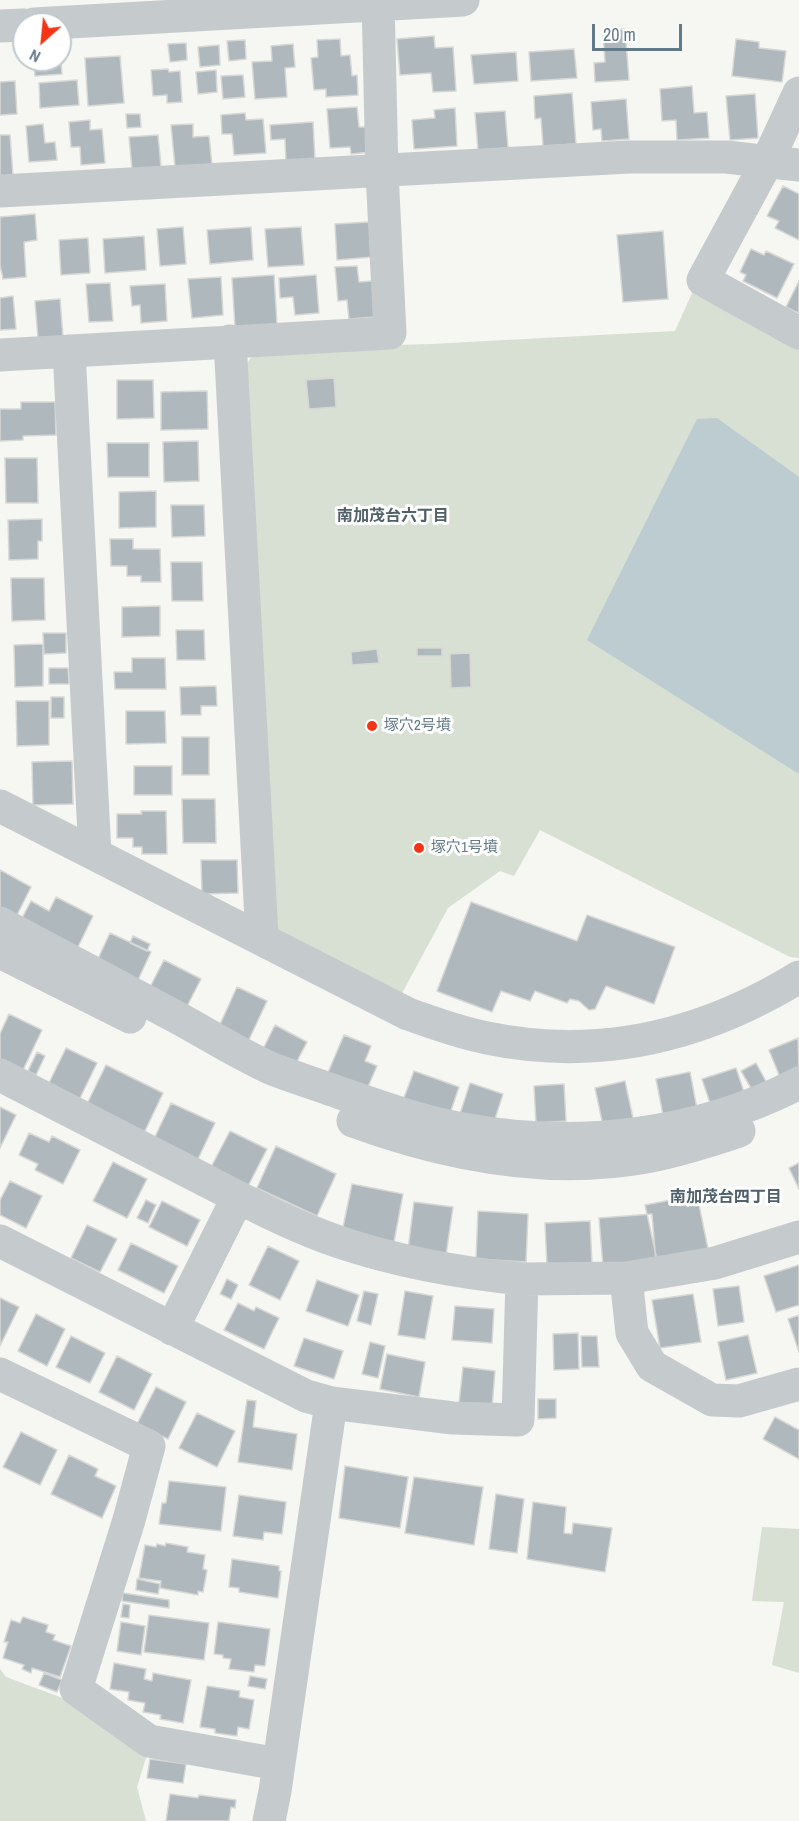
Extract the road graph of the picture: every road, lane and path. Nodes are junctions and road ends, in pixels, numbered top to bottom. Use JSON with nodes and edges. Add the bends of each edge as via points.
{"nodes":[{"id":1,"x":463,"y":0,"type":"edge"},
{"id":2,"x":378,"y":2,"type":"edge"},
{"id":3,"x":72,"y":22,"type":"edge"},
{"id":4,"x":799,"y":93,"type":"edge"},
{"id":5,"x":788,"y":157,"type":"edge"},
{"id":6,"x":382,"y":172,"type":"junction"},
{"id":7,"x":0,"y":191,"type":"edge"},
{"id":8,"x":799,"y":333,"type":"edge"},
{"id":9,"x":230,"y":341,"type":"junction"},
{"id":10,"x":69,"y":351,"type":"junction"},
{"id":11,"x":0,"y":355,"type":"edge"},
{"id":12,"x":0,"y":806,"type":"edge"},
{"id":13,"x":95,"y":854,"type":"junction"},
{"id":14,"x":0,"y":922,"type":"edge"},
{"id":15,"x":262,"y":938,"type":"junction"},
{"id":16,"x":0,"y":952,"type":"edge"},
{"id":17,"x":799,"y":977,"type":"edge"},
{"id":18,"x":0,"y":1075,"type":"edge"},
{"id":19,"x":799,"y":1083,"type":"edge"},
{"id":20,"x":799,"y":1106,"type":"edge"},
{"id":21,"x":238,"y":1197,"type":"junction"},
{"id":22,"x":799,"y":1237,"type":"edge"},
{"id":23,"x":0,"y":1241,"type":"edge"},
{"id":24,"x":626,"y":1278,"type":"junction"},
{"id":25,"x":522,"y":1279,"type":"junction"},
{"id":26,"x":172,"y":1329,"type":"junction"},
{"id":27,"x":0,"y":1374,"type":"edge"},
{"id":28,"x":799,"y":1384,"type":"edge"},
{"id":29,"x":331,"y":1403,"type":"junction"},
{"id":30,"x":278,"y":1764,"type":"junction"},
{"id":31,"x":269,"y":1821,"type":"edge"}],
"edges":[{"from":1,"to":2,"type":"street"},
{"from":2,"to":3,"type":"street"},
{"from":2,"to":6,"type":"street"},
{"from":4,"to":5,"type":"street"},
{"from":5,"to":6,"type":"street","via":[[629,157]]},
{"from":5,"to":8,"type":"street","via":[[703,280]]},
{"from":6,"to":7,"type":"street"},
{"from":6,"to":9,"type":"street","via":[[390,333]]},
{"from":9,"to":10,"type":"street"},
{"from":9,"to":15,"type":"street"},
{"from":10,"to":11,"type":"street"},
{"from":10,"to":13,"type":"street"},
{"from":12,"to":13,"type":"street"},
{"from":13,"to":15,"type":"street"},
{"from":14,"to":19,"type":"street","via":[[268,1067],[414,1118],[463,1129],[561,1138],[650,1131],[719,1115]]},
{"from":15,"to":17,"type":"street","via":[[408,1014],[447,1028],[528,1045],[610,1045],[652,1039],[732,1014]]},
{"from":16,"to":20,"type":"street","via":[[256,1080],[349,1119],[449,1151],[547,1163],[646,1157],[713,1139]]},
{"from":18,"to":21,"type":"street"},
{"from":21,"to":25,"type":"street","via":[[317,1234],[390,1258],[477,1275]]},
{"from":21,"to":26,"type":"street"},
{"from":22,"to":24,"type":"street","via":[[715,1263]]},
{"from":23,"to":26,"type":"street"},
{"from":24,"to":25,"type":"street"},
{"from":24,"to":28,"type":"street","via":[[632,1333],[652,1366],[712,1400],[739,1401]]},
{"from":25,"to":29,"type":"street","via":[[518,1420],[453,1418]]},
{"from":26,"to":29,"type":"street","via":[[306,1396]]},
{"from":27,"to":30,"type":"street","via":[[149,1446],[76,1689],[149,1741]]},
{"from":29,"to":30,"type":"street"},
{"from":30,"to":31,"type":"street"}]}
